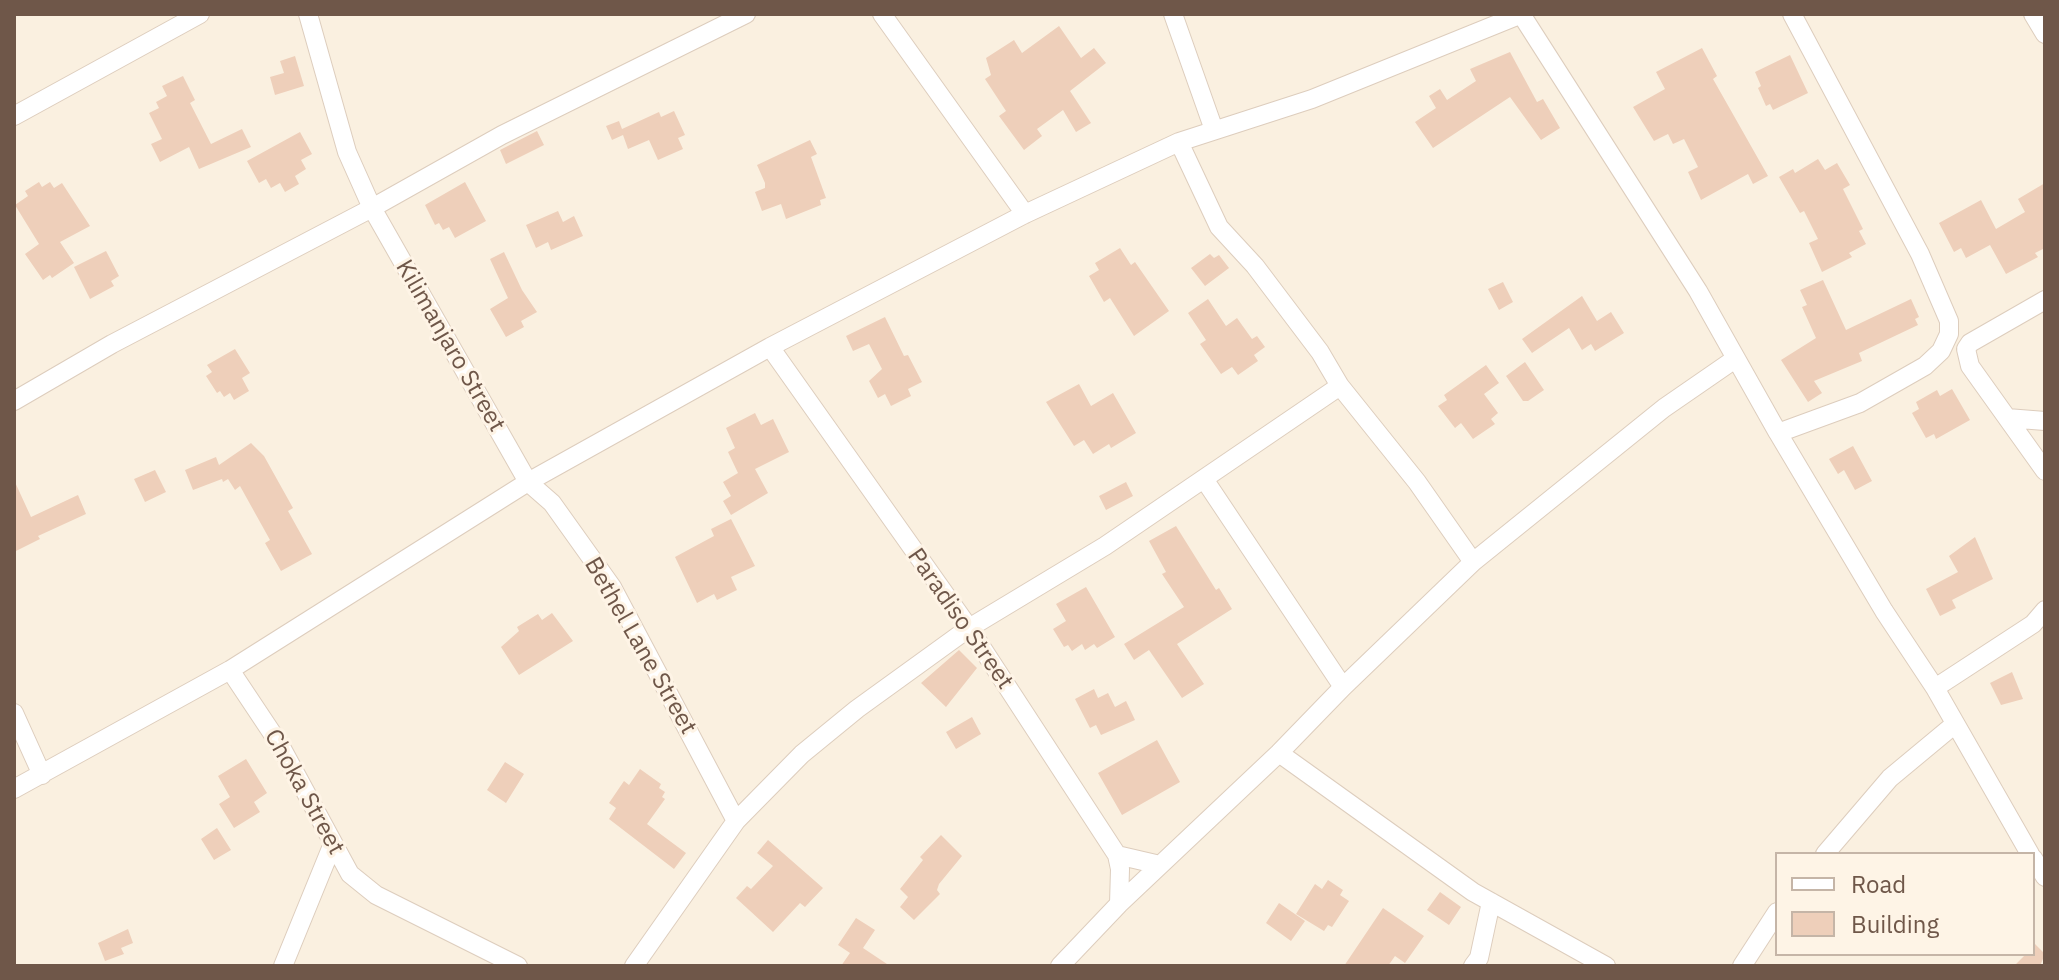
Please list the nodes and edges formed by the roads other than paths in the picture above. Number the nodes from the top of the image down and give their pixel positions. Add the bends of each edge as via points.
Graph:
1 (200, 14) edge
2 (308, 14) edge
3 (746, 14) edge
4 (882, 14) edge
5 (1173, 14) edge
6 (1521, 14) edge
7 (1792, 14) edge
8 (2033, 14) edge
9 (2045, 34) edge
10 (14, 116) edge
11 (1214, 130) junction
12 (1179, 142) junction
13 (372, 208) junction
14 (1025, 214) junction
15 (2045, 300) edge
16 (770, 347) junction
17 (1735, 359) junction
18 (1340, 386) junction
19 (14, 401) edge
20 (2007, 418) junction
21 (2045, 421) edge
22 (1778, 433) junction
23 (2045, 471) edge
24 (1204, 479) junction
25 (528, 482) junction
26 (1473, 562) junction
27 (2045, 610) edge
28 (969, 628) junction
29 (230, 670) junction
30 (1343, 687) junction
31 (1935, 688) junction
32 (14, 713) edge
33 (1955, 724) junction
34 (1279, 753) junction
35 (42, 775) junction
36 (14, 789) edge
37 (736, 821) junction
38 (332, 846) junction
39 (1827, 852) edge
40 (2030, 852) edge
41 (1117, 855) junction
42 (1160, 865) junction
43 (1491, 902) junction
44 (1119, 904) junction
45 (1775, 915) edge
46 (283, 966) edge
47 (518, 966) edge
48 (634, 966) edge
49 (1060, 966) edge
50 (1473, 966) edge
51 (1606, 966) edge
52 (1742, 966) edge

1 - 10 street
2 - 13 street, Kilimanjaro Street via 347,152
3 - 13 street via 502,135
4 - 14 street
5 - 11 street
6 - 11 street via 1312,99
6 - 17 street via 1698,291
7 - 22 street via 1920,254 1949,321 1949,334 1925,366 1860,403
8 - 9 street
11 - 12 street
12 - 14 street
12 - 18 street via 1219,227 1255,266
13 - 19 street
13 - 25 street, Kilimanjaro Street
14 - 16 street
15 - 20 street via 1966,349 1970,366
16 - 25 street
16 - 28 street, Paradiso Street
17 - 22 street
17 - 26 street via 1664,408
18 - 24 street
18 - 26 street
20 - 21 street
20 - 23 street
22 - 31 street
24 - 28 street
24 - 30 street
25 - 29 street
25 - 37 street, Bethel Lane Street via 552,503 612,587
26 - 30 street
27 - 31 street via 2033,624
28 - 37 street via 802,754
28 - 41 street, Paradiso Street
29 - 35 street
29 - 38 street, Choka Street via 280,745
30 - 34 street
31 - 33 street
32 - 35 street
33 - 39 street via 1890,778
33 - 40 street
34 - 42 street
34 - 43 street
35 - 36 street
37 - 48 street
38 - 46 street
38 - 47 street, Choka Street via 350,874 376,895
41 - 42 street
41 - 44 street, Paradiso Street
42 - 44 street
43 - 50 street
43 - 51 street
44 - 49 street
45 - 52 street

